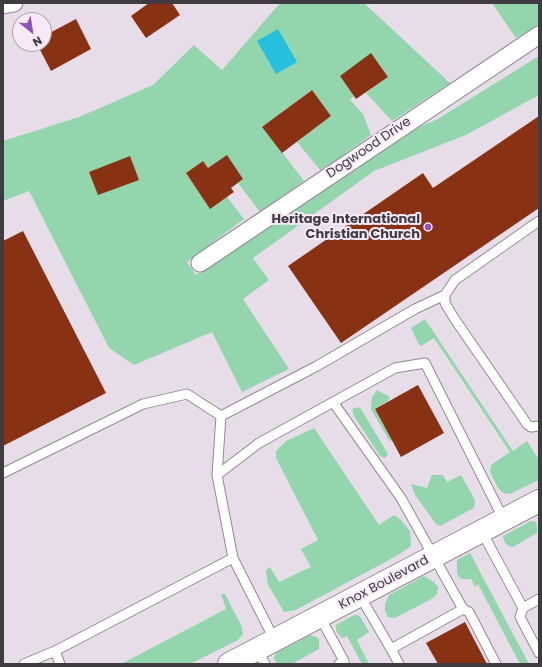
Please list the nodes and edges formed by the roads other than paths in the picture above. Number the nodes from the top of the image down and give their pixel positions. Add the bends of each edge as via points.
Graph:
1 (14, 3) edge
2 (3, 5) edge
3 (539, 35) edge
4 (539, 221) edge
5 (200, 263) dead end
6 (445, 295) junction
7 (334, 402) junction
8 (221, 416) junction
9 (539, 426) edge
10 (3, 473) edge
11 (218, 475) junction
12 (538, 504) edge
13 (504, 520) junction
14 (482, 532) junction
15 (435, 557) junction
16 (233, 558) junction
17 (360, 596) junction
18 (539, 600) edge
19 (523, 608) junction
20 (463, 609) junction
21 (320, 617) junction
22 (391, 649) junction
23 (55, 651) junction
24 (266, 652) edge
25 (539, 653) edge
26 (24, 664) edge
27 (60, 664) edge
28 (229, 664) edge
29 (339, 664) edge
30 (399, 664) edge
31 (496, 664) edge

1 - 2 street
3 - 5 street, Dogwood Drive
4 - 6 lane via 455,280
6 - 8 lane
6 - 9 lane via 445,303 454,318 527,424 531,427
7 - 11 lane via 259,443
7 - 13 lane via 395,368 425,363
7 - 15 lane via 401,498
8 - 10 lane via 187,394 143,404
8 - 11 lane
11 - 16 lane
12 - 13 main road, Knox Boulevard
13 - 14 main road, Knox Boulevard
14 - 15 main road, Knox Boulevard
14 - 19 lane
15 - 17 main road, Knox Boulevard
15 - 20 lane
16 - 23 lane
16 - 24 lane
17 - 21 main road, Knox Boulevard
17 - 22 lane
18 - 19 lane
19 - 25 lane via 520,618
20 - 22 lane
20 - 31 lane via 469,612
21 - 24 main road, Knox Boulevard
21 - 29 lane via 344,661
22 - 30 lane
23 - 26 lane
23 - 27 lane
24 - 28 main road, Knox Boulevard

